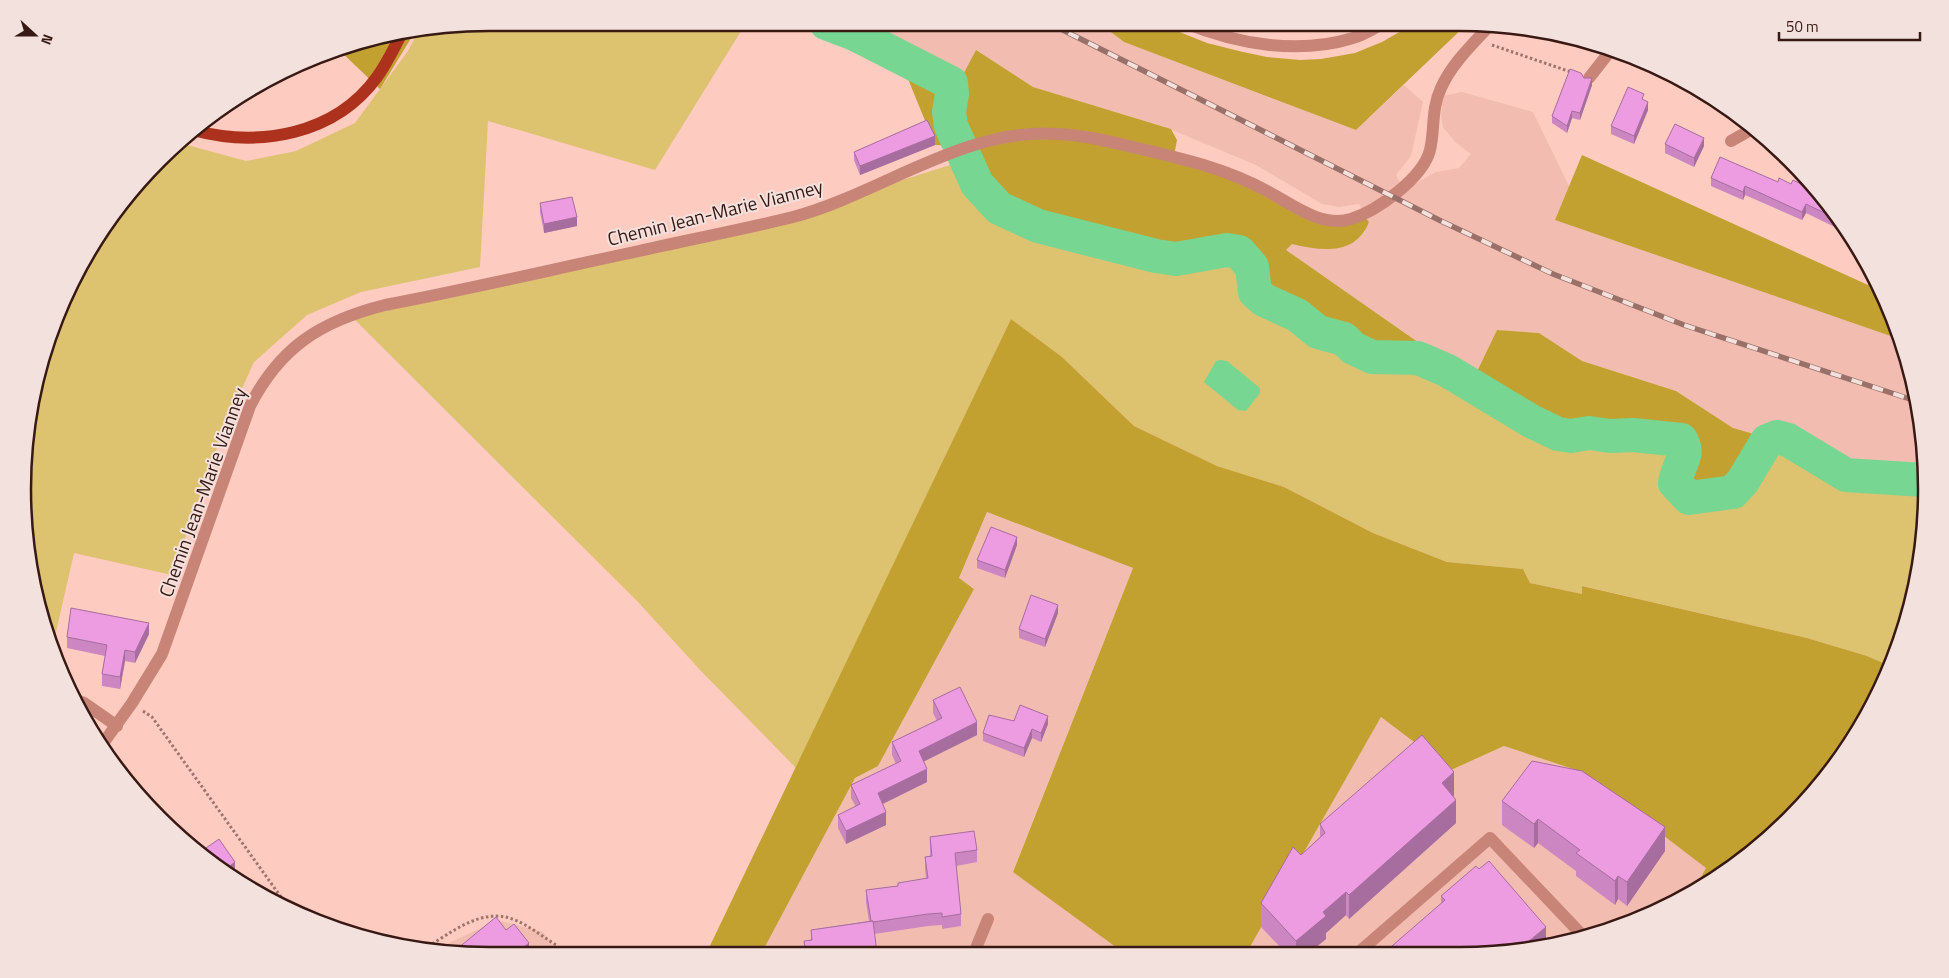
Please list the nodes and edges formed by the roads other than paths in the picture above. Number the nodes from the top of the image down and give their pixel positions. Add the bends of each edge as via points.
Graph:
1 (1205, 31) edge
2 (1368, 31) edge
3 (1484, 32) edge
4 (398, 40) edge
5 (1606, 56) edge
6 (1589, 78) edge
7 (203, 132) edge
8 (1747, 132) edge
9 (1731, 141) dead end
10 (85, 704) edge
11 (117, 726) junction
12 (106, 740) edge
13 (988, 919) dead end
14 (1578, 931) edge
15 (976, 947) edge
16 (1365, 947) edge

1 - 2 street via 1265,45 1305,47 1354,38
3 - 11 street, Chemin Jean-Marie Vianney via 1463,54 1441,87 1434,110 1431,147 1422,168 1391,196 1363,214 1345,220 1312,215 1248,181 1208,165 1089,138 1056,133 1022,134 973,145 793,217 366,310 333,322 300,343 276,364 250,406 162,654
4 - 7 main road via 377,78 333,118 313,127 274,136 237,138
5 - 6 street
8 - 9 street
10 - 11 street
11 - 12 street, Chemin Jean-Marie Vianney
13 - 15 street
14 - 16 street via 1490,838

